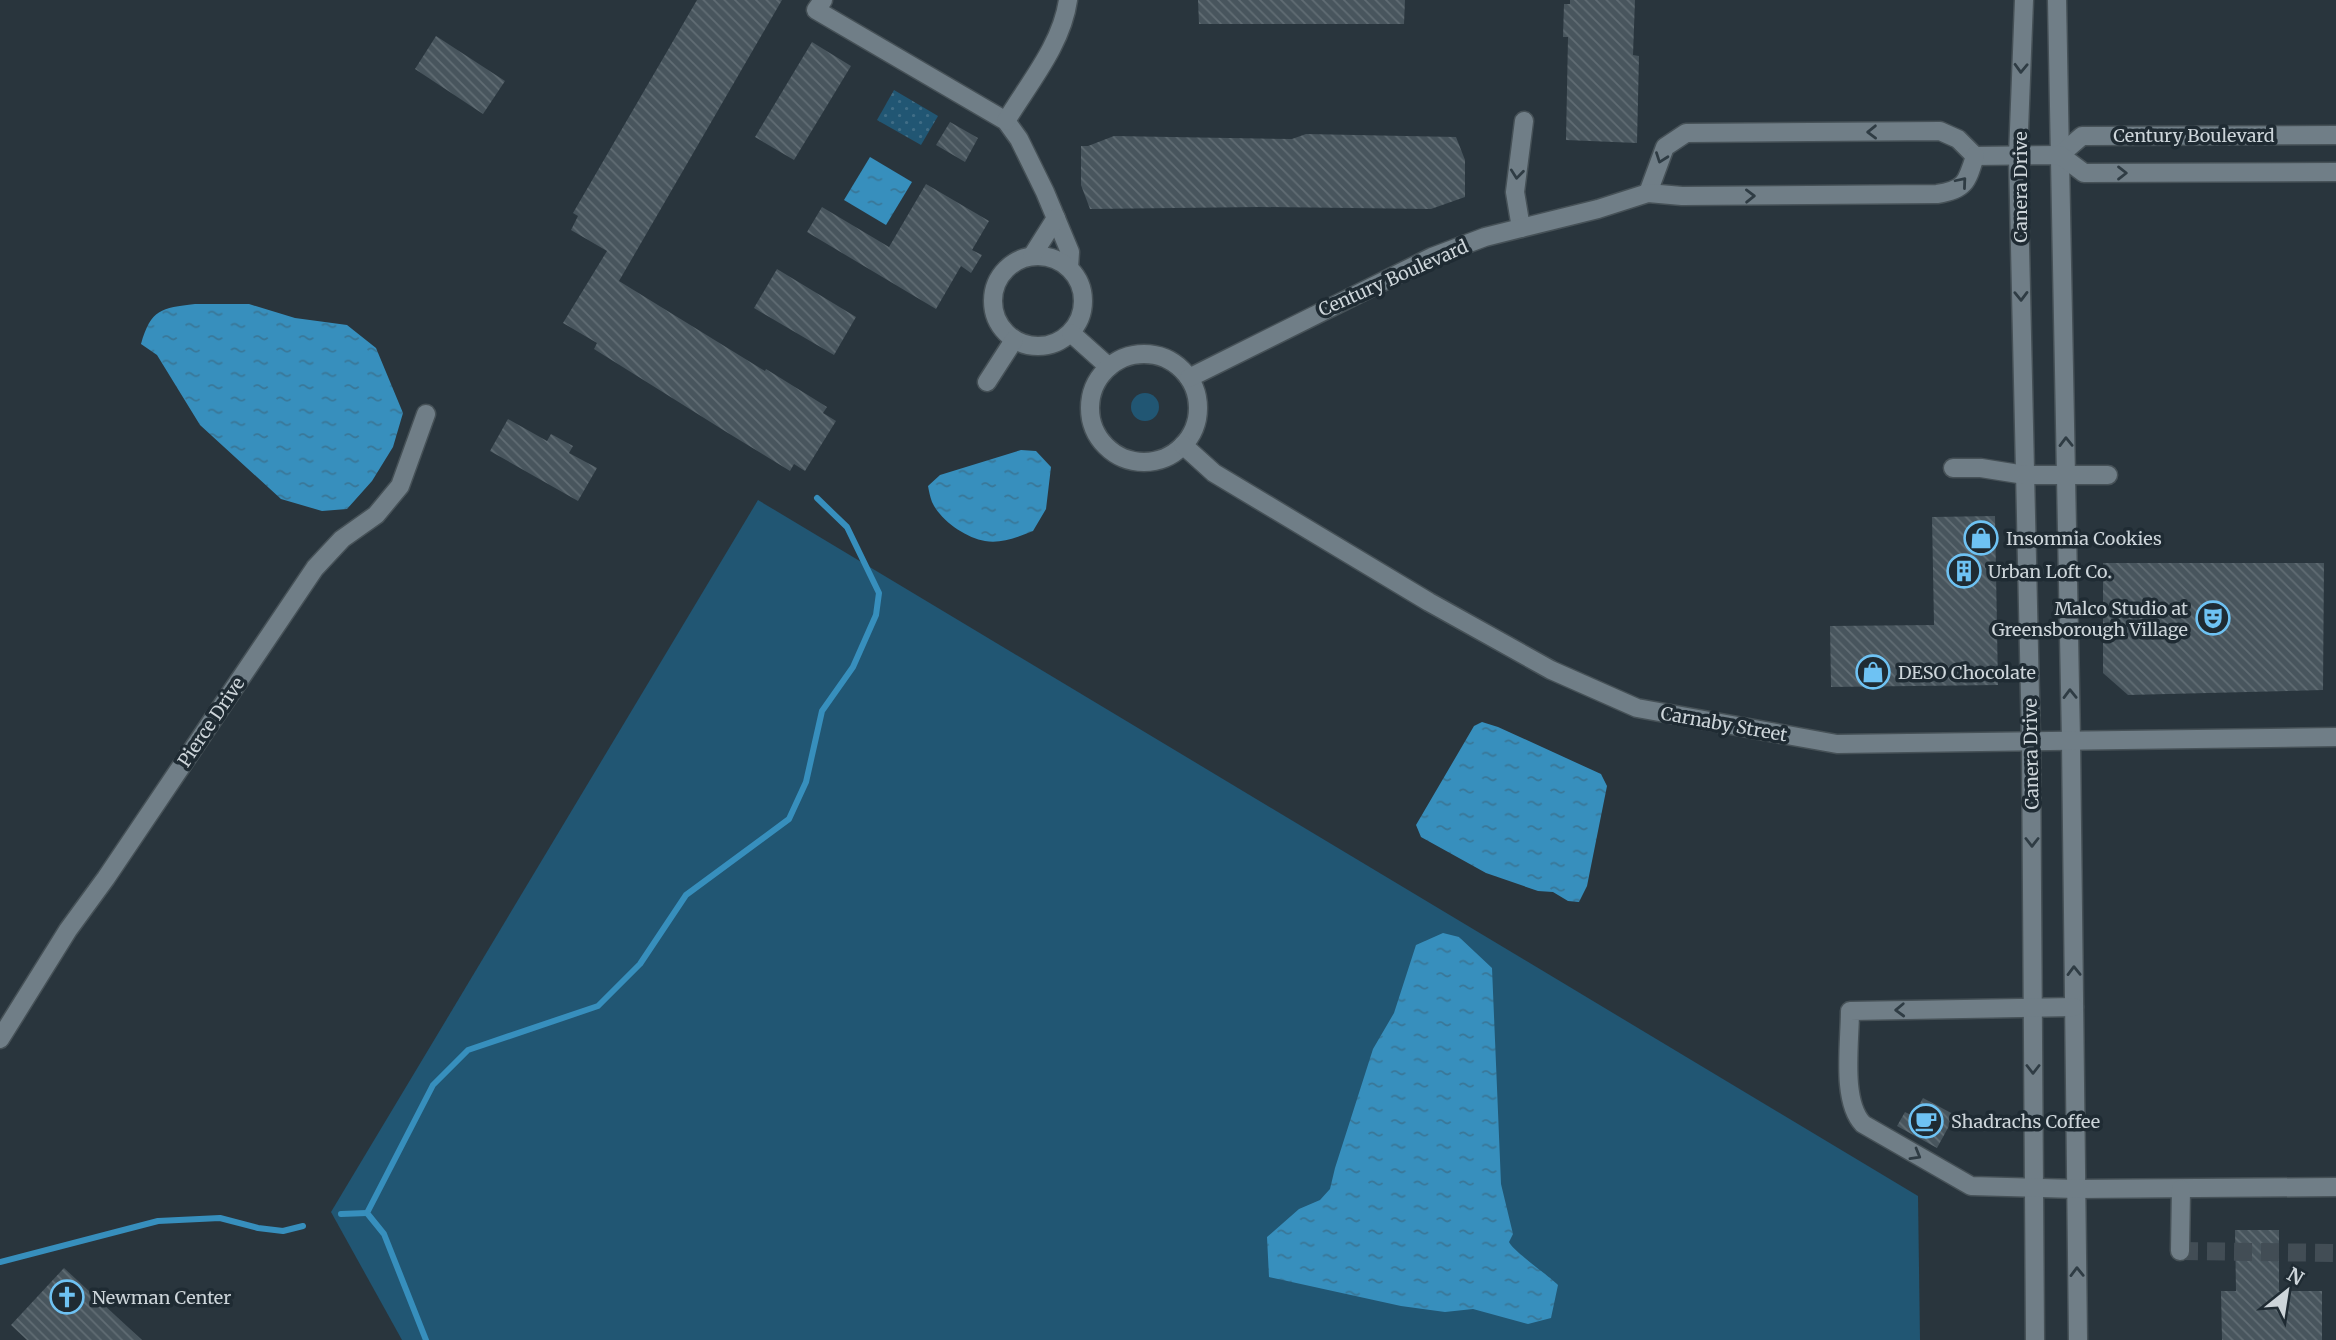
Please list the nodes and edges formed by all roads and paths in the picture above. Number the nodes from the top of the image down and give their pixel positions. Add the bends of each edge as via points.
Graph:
1 (823, 0) edge
2 (1068, 0) edge
3 (2024, 0) edge
4 (2057, 0) edge
5 (1006, 121) junction
6 (1524, 121) dead end
7 (2336, 135) edge
8 (2060, 155) junction
9 (1975, 156) junction
10 (2018, 156) junction
11 (2336, 172) edge
12 (1648, 193) junction
13 (1056, 218) junction
14 (1521, 228) junction
15 (1031, 256) junction
16 (1069, 268) junction
17 (1070, 333) junction
18 (1014, 340) junction
19 (1109, 367) junction
20 (1189, 378) junction
21 (987, 382) dead end
22 (426, 414) dead end
23 (1183, 445) junction
24 (1953, 468) dead end
25 (2025, 475) junction
26 (2066, 475) junction
27 (2108, 475) dead end
28 (2336, 737) edge
29 (2031, 741) junction
30 (2071, 741) junction
31 (2033, 1006) junction
32 (2074, 1007) junction
33 (0, 1040) edge
34 (2336, 1187) edge
35 (2034, 1188) junction
36 (2076, 1189) junction
37 (2181, 1189) junction
38 (2180, 1251) dead end
39 (2035, 1340) edge
40 (2078, 1340) edge

1 - 5 street via 816,10
2 - 5 street via 1057,38
3 -> 10 street, Canera Drive
4 - 8 street
5 - 13 street
6 -> 14 street via 1515,192
7 - 8 street, Century Boulevard via 2082,136
8 - 10 street
8 -> 11 street via 2084,173
26 -> 8 street
9 - 10 street
12 -> 9 street, Century Boulevard via 1937,194 1956,191 1969,177
9 -> 12 street via 1958,139 1940,131 1686,133 1665,147
10 -> 25 street, Canera Drive
12 - 14 street, Century Boulevard
13 - 15 street
13 - 16 street via 1070,252
14 - 20 street, Century Boulevard via 1432,257
15 - 16 street via 1045,256
15 - 18 street via 1007,268 993,292 996,319
16 - 17 street via 1078,280 1083,307
17 - 18 street via 1044,346
17 - 19 street
18 - 21 street
19 - 20 street via 1124,357 1160,356
19 - 23 street via 1094,388 1090,413 1105,445 1135,461 1153,461
20 - 23 street via 1198,412
22 - 33 street, Pierce Drive via 400,486 376,515 342,539 314,568 68,930
23 - 29 street, Carnaby Street via 1214,473 1429,602 1551,670 1637,708 1837,744
24 - 25 street
25 - 26 street
25 - 29 street, Canera Drive
26 - 27 street
30 -> 26 street
28 - 30 street, Carnaby Street
29 - 30 street, Carnaby Street
29 -> 31 street, Canera Drive
32 -> 30 street
31 - 32 street
31 -> 35 street, Canera Drive
31 -> 35 street via 1850,1012 1850,1096 1863,1124 1971,1186
32 - 36 street
34 - 37 street
35 - 36 street
35 - 39 street, Canera Drive
36 - 37 street
40 -> 36 street
37 - 38 street

